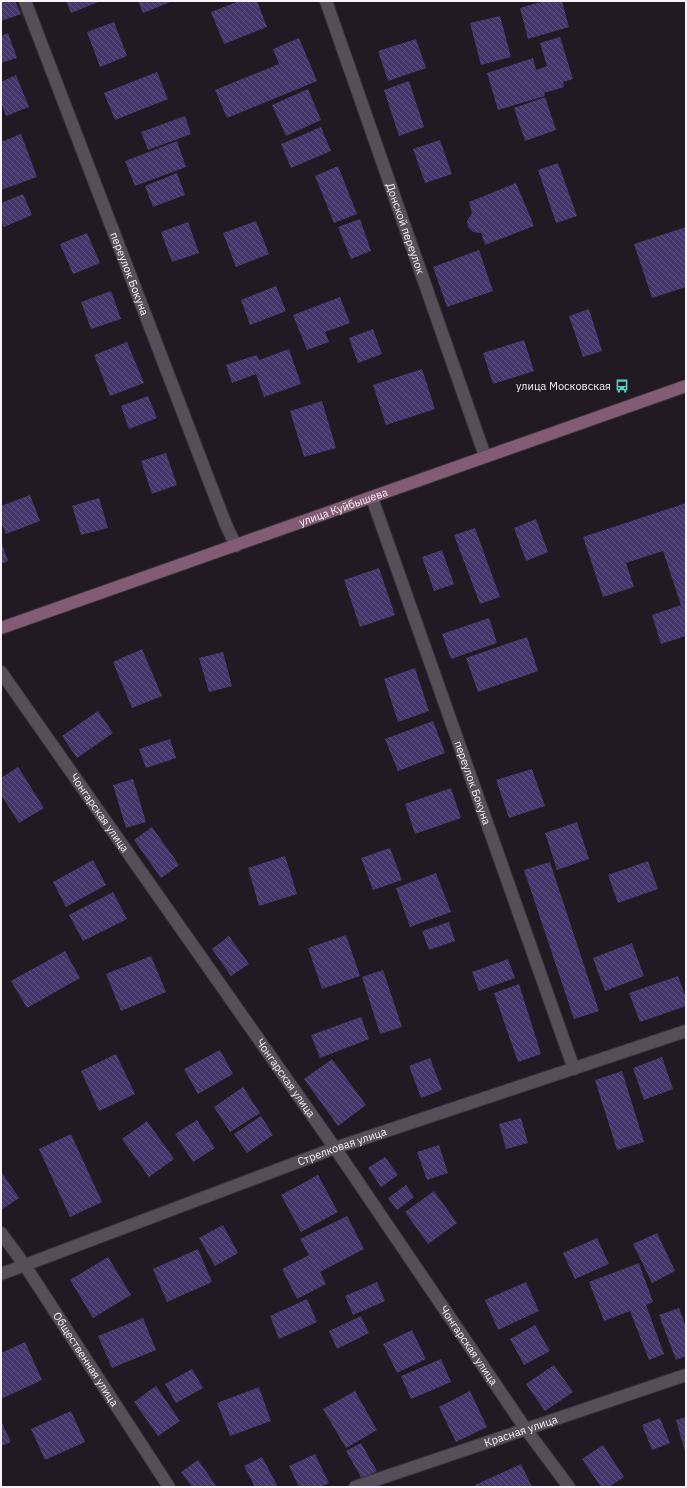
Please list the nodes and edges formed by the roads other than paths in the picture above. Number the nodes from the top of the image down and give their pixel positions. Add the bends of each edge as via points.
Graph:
1 (25, 1) edge
2 (326, 1) edge
3 (686, 386) edge
4 (485, 456) junction
5 (372, 498) junction
6 (236, 546) junction
7 (1, 628) edge
8 (1, 672) edge
9 (686, 1031) edge
10 (574, 1069) junction
11 (335, 1148) junction
12 (1, 1233) edge
13 (24, 1264) junction
14 (1, 1274) edge
15 (686, 1375) edge
16 (525, 1428) junction
17 (168, 1487) edge
18 (355, 1487) edge
19 (569, 1487) edge

1 - 6 street, переулок Бокуна via 223,518
2 - 4 street, Донской переулок
3 - 4 main road, улица Куйбышева
4 - 5 main road, улица Куйбышева
5 - 6 main road, улица Куйбышева
5 - 10 street, переулок Бокуна
6 - 7 main road, улица Куйбышева
8 - 11 street, Чонгарская улица
9 - 10 street, Стрелковая улица
10 - 11 street, Стрелковая улица
11 - 13 street, Стрелковая улица
11 - 16 street, Чонгарская улица
12 - 13 street, Общественная улица
13 - 14 street, Стрелковая улица
13 - 17 street, Общественная улица
15 - 16 street, Красная улица
16 - 18 street, Красная улица
16 - 19 street, Чонгарская улица

